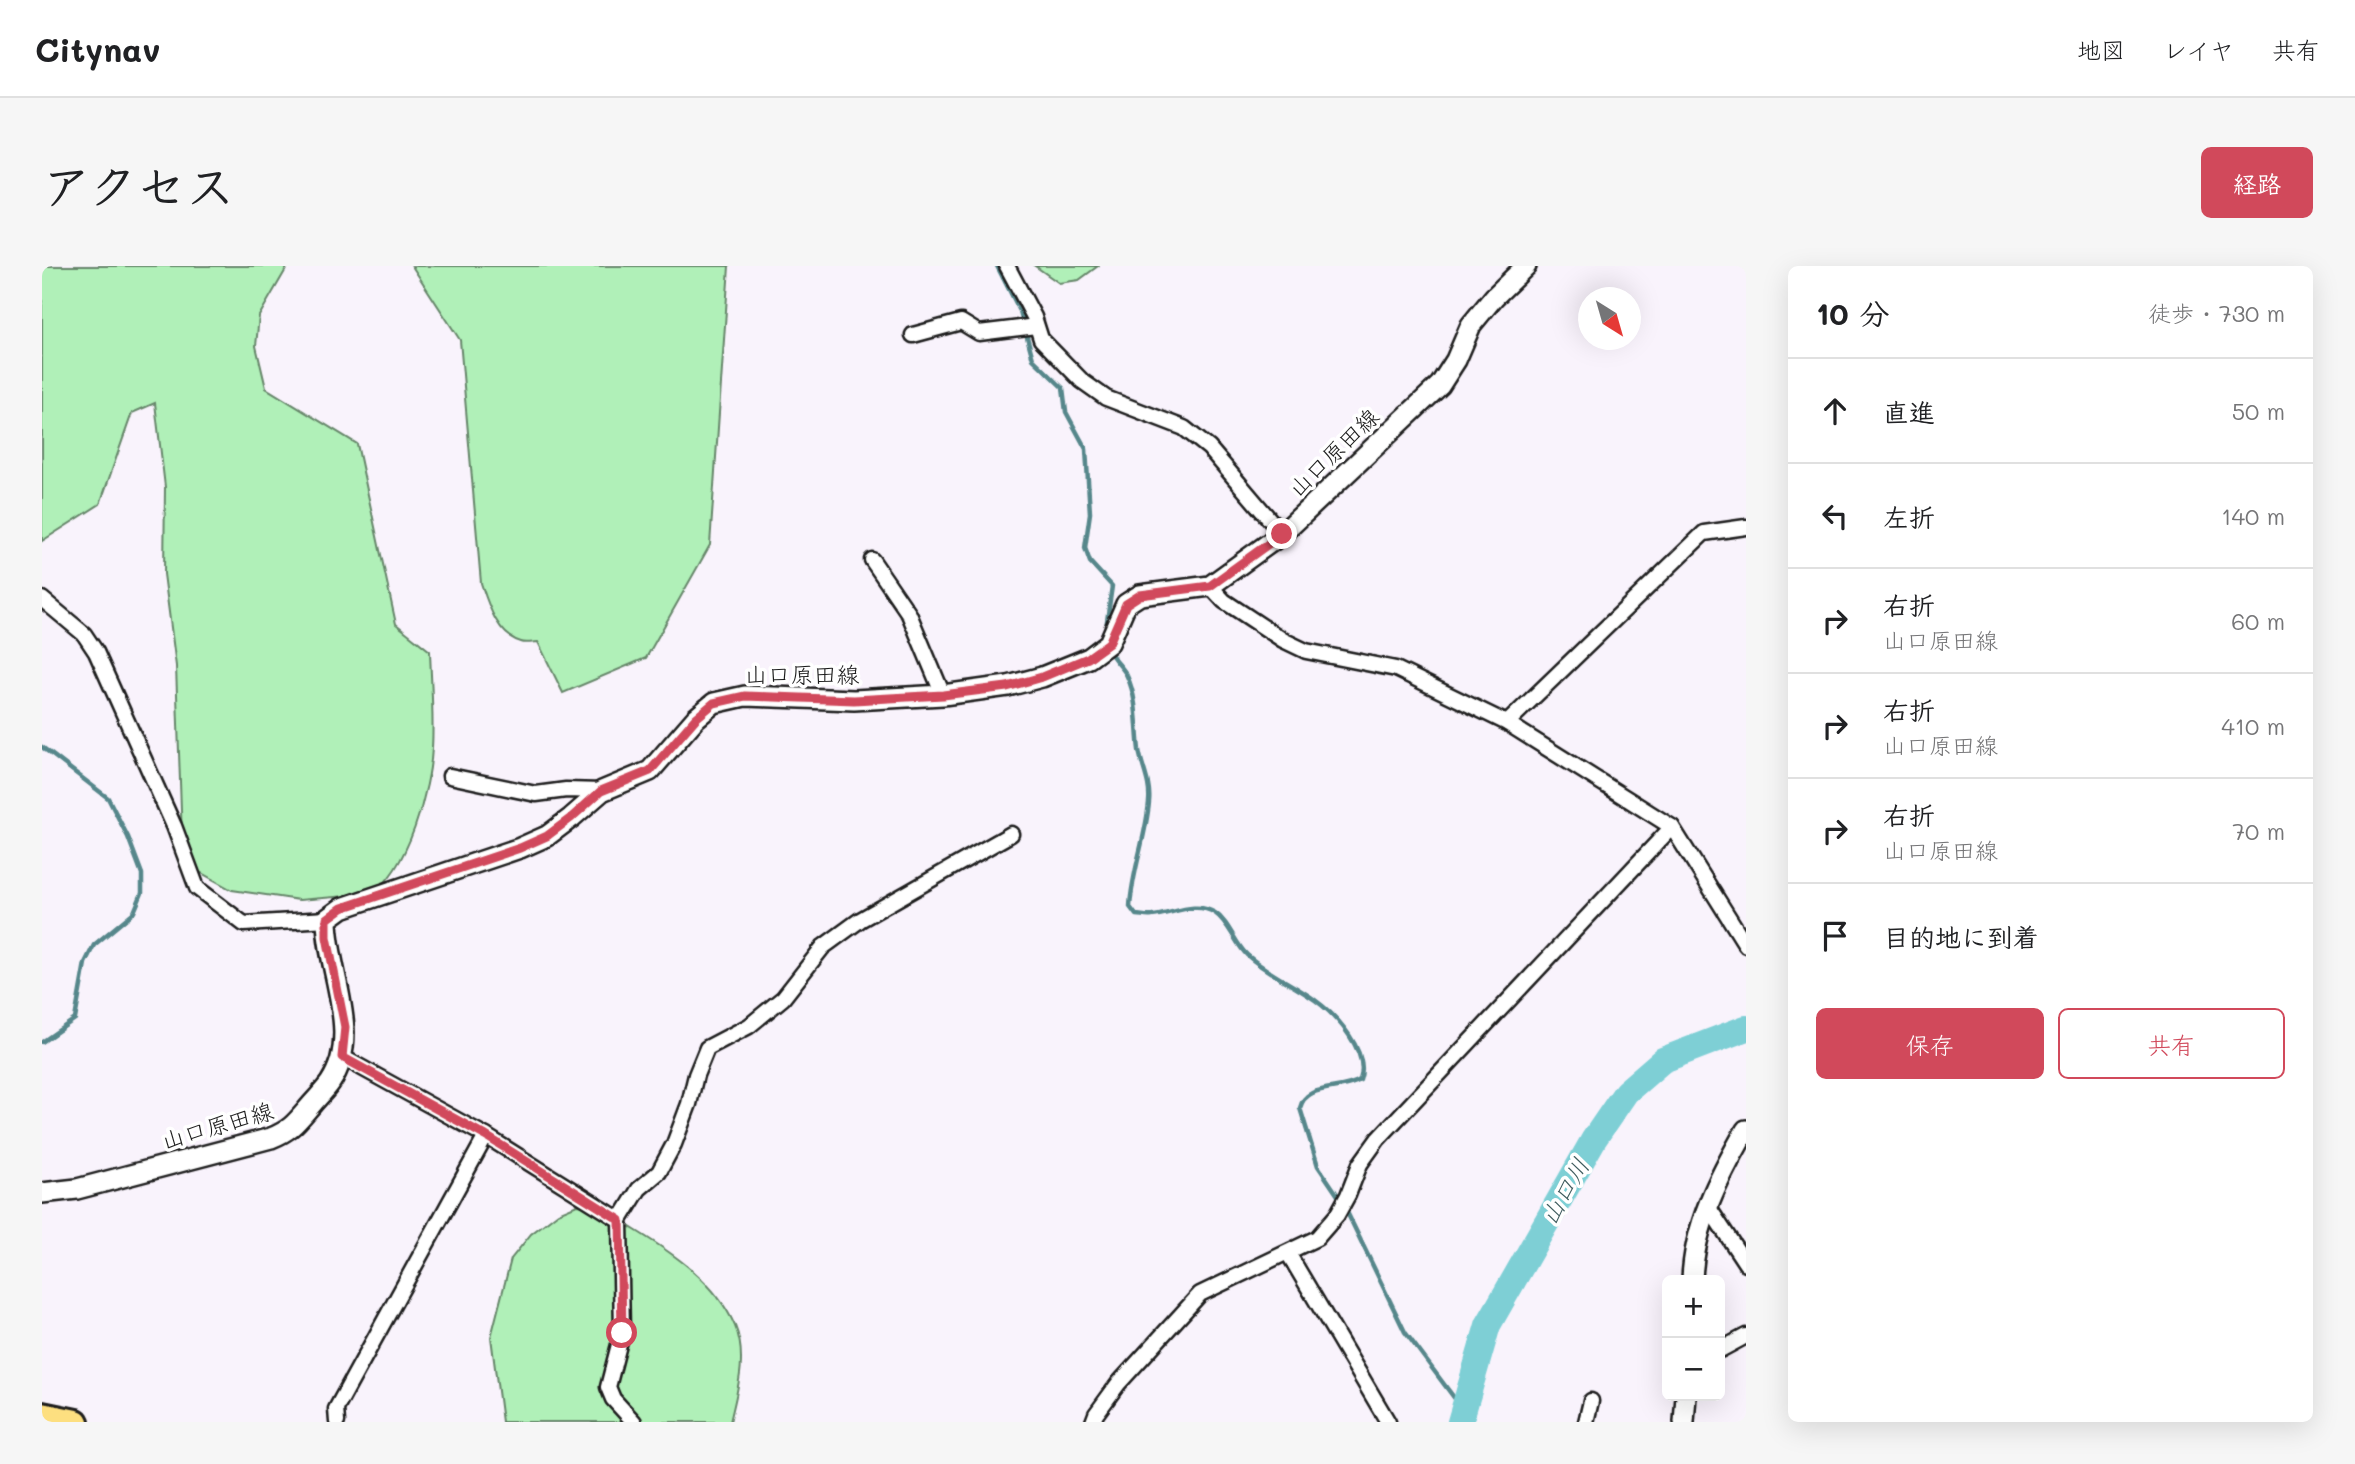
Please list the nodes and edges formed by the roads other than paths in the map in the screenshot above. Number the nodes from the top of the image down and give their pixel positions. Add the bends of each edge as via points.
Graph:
1 (1007, 266) edge
2 (1526, 266) edge
3 (1037, 326) junction
4 (913, 335) dead end
5 (1746, 527) edge
6 (1282, 534) junction
7 (872, 560) dead end
8 (1210, 586) junction
9 (42, 599) edge
10 (943, 695) junction
11 (1507, 723) junction
12 (450, 776) dead end
13 (601, 791) junction
14 (1672, 827) junction
15 (1011, 834) dead end
16 (327, 919) junction
17 (1746, 945) edge
18 (342, 1057) junction
19 (1746, 1130) edge
20 (486, 1136) junction
21 (42, 1193) edge
22 (1707, 1205) junction
23 (620, 1220) junction
24 (1288, 1253) junction
25 (1746, 1264) edge
26 (1692, 1275) edge
27 (1746, 1336) edge
28 (1725, 1347) edge
29 (1591, 1401) dead end
30 (1686, 1401) edge
31 (42, 1415) edge
32 (76, 1422) edge
33 (337, 1422) edge
34 (634, 1422) edge
35 (1093, 1422) edge
36 (1388, 1422) edge
37 (1586, 1422) edge
38 (1684, 1422) edge

1 - 3 street
2 - 6 main road, 山口原田線 via 1471,325 1440,385
3 - 4 street via 979,333 961,322
3 - 6 street via 1041,340 1082,381 1106,398 1184,428 1209,448
5 - 11 street via 1704,533
6 - 8 main road, 山口原田線
7 - 10 street via 909,614
8 - 10 main road, 山口原田線 via 1140,595 1126,604 1109,643 1088,658 1042,677 1007,687
8 - 11 street via 1224,601 1306,651 1396,669
9 - 16 street via 84,634 96,653 197,888 244,924
10 - 13 main road, 山口原田線 via 854,700 745,696 714,703 650,771
11 - 14 street
12 - 13 street via 536,794
13 - 16 main road, 山口原田線 via 555,830 520,848 342,908
14 - 17 street
14 - 24 street via 1378,1139 1360,1164 1337,1215 1317,1238
15 - 23 street via 860,920 823,947 783,998 750,1026 707,1048 674,1143 659,1172 639,1189
16 - 18 main road, 山口原田線 via 345,1027
18 - 20 street
18 - 21 main road, 山口原田線 via 331,1082 289,1131 77,1189
19 - 22 main road
20 - 23 street
20 - 33 street via 335,1409
22 - 25 street
22 - 26 main road
23 - 34 street via 622,1333 608,1387
24 - 35 street via 1200,1294 1118,1384
24 - 36 street
27 - 28 street
29 - 37 street
30 - 38 main road
31 - 32 highway

